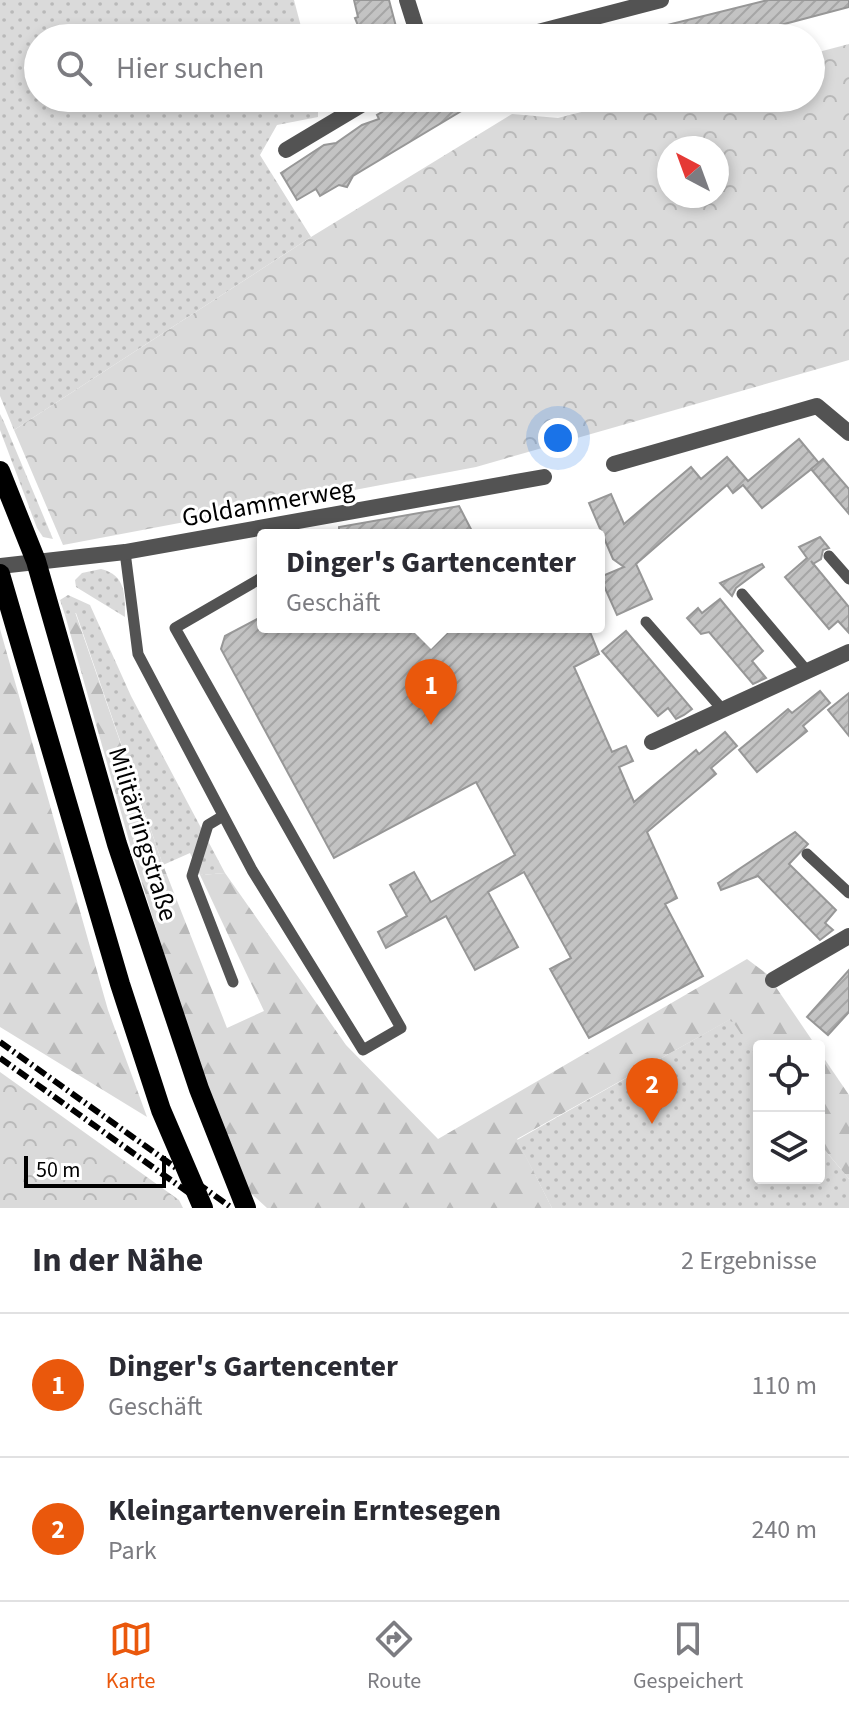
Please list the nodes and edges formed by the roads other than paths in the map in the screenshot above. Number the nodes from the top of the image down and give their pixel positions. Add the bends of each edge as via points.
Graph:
1 (407, 0) edge
2 (661, 0) edge
3 (415, 24) edge
4 (569, 24) edge
5 (350, 112) edge
6 (286, 150) dead end
7 (849, 433) edge
8 (614, 464) dead end
9 (0, 471) edge
10 (544, 477) dead end
11 (295, 529) edge
12 (257, 534) edge
13 (125, 552) junction
14 (829, 556) dead end
15 (36, 561) junction
16 (0, 566) edge
17 (0, 574) edge
18 (849, 579) edge
19 (257, 580) edge
20 (742, 594) dead end
21 (646, 622) dead end
22 (849, 652) edge
23 (807, 671) junction
24 (722, 709) junction
25 (652, 742) dead end
26 (223, 816) junction
27 (807, 854) dead end
28 (849, 893) edge
29 (849, 936) edge
30 (773, 980) dead end
31 (233, 982) dead end
32 (203, 1208) edge
33 (246, 1208) edge

1 - 3 street
2 - 4 street
5 - 6 street
7 - 8 street via 817,406
9 - 15 main road, Militärringstraße
10 - 11 street, Goldammerweg
12 - 13 street, Goldammerweg
13 - 15 street, Goldammerweg
13 - 26 lane via 138,654
14 - 18 lane
15 - 16 street, Goldammerweg
15 - 33 main road, Militärringstraße via 117,844 199,1089
17 - 32 main road via 120,984 161,1110
19 - 26 lane via 175,628 401,1028 363,1050
20 - 23 lane
21 - 24 lane
22 - 23 street
23 - 24 street
24 - 25 street
26 - 31 lane via 208,825 192,876
27 - 28 lane
29 - 30 street

